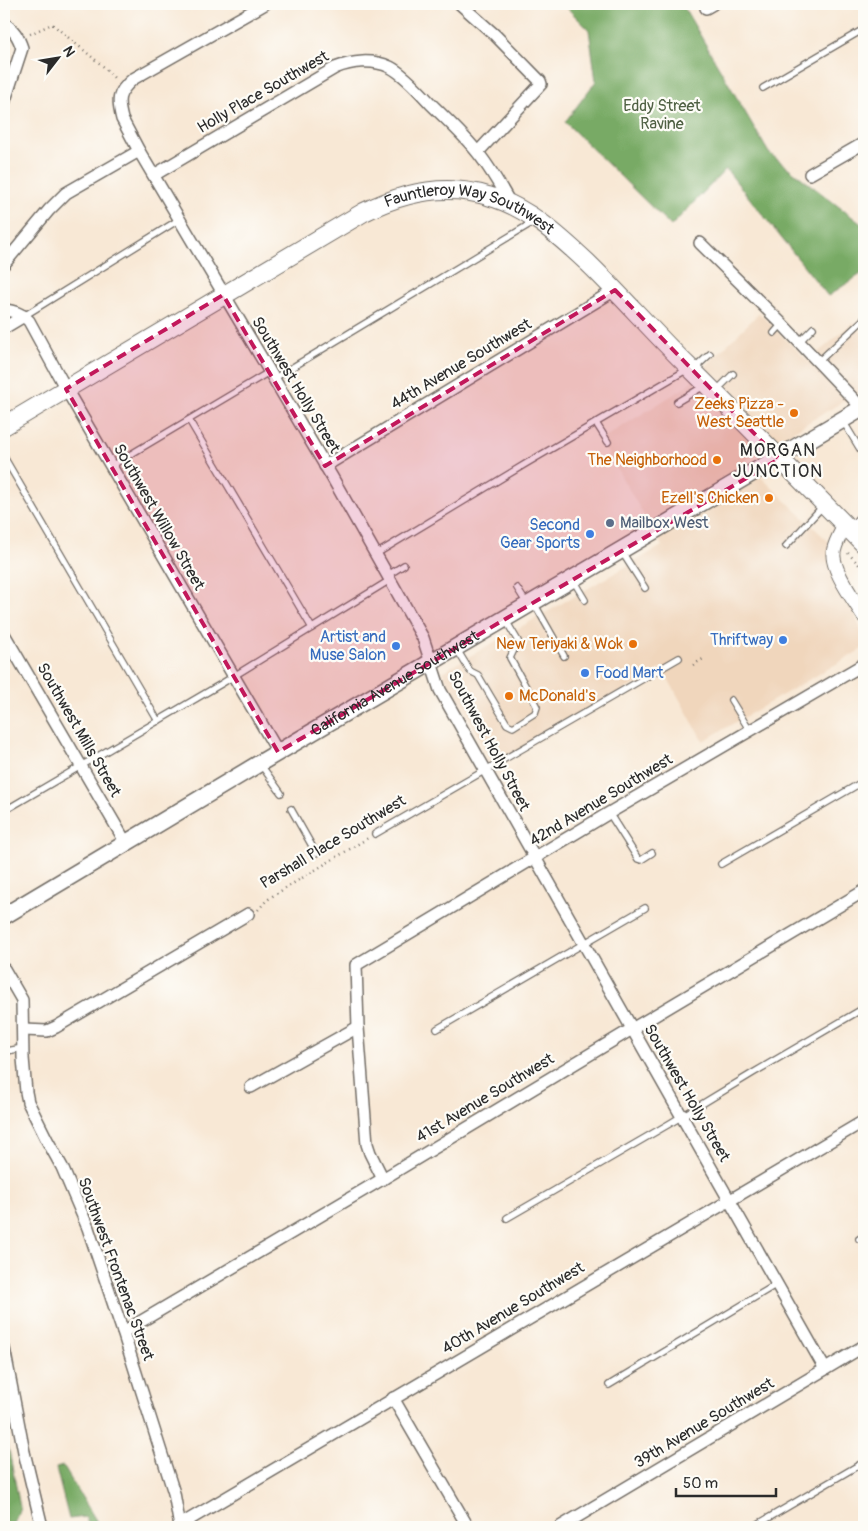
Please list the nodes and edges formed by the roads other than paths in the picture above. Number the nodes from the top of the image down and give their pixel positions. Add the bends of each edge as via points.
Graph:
1 (264, 4) edge
2 (460, 4) edge
3 (4, 23) edge
4 (864, 29) edge
5 (762, 88) dead end
6 (4, 103) edge
7 (864, 143) edge
8 (139, 151) junction
9 (478, 152) junction
10 (810, 174) dead end
11 (154, 175) junction
12 (511, 205) junction
13 (180, 219) junction
14 (537, 220) junction
15 (700, 243) dead end
16 (4, 264) edge
17 (615, 290) junction
18 (223, 295) junction
19 (4, 310) edge
20 (24, 316) junction
21 (864, 319) edge
22 (782, 324) junction
23 (4, 328) edge
24 (813, 328) dead end
25 (774, 333) dead end
26 (799, 342) junction
27 (710, 354) dead end
28 (818, 362) junction
29 (691, 369) junction
30 (733, 374) dead end
31 (271, 375) junction
32 (66, 389) junction
33 (711, 389) junction
34 (678, 402) dead end
35 (863, 408) edge
36 (189, 420) junction
37 (843, 420) junction
38 (596, 423) junction
39 (4, 426) edge
40 (608, 442) dead end
41 (860, 449) dead end
42 (4, 456) edge
43 (779, 459) junction
44 (111, 466) junction
45 (325, 466) junction
46 (824, 504) junction
47 (864, 512) edge
48 (847, 526) junction
49 (864, 544) edge
50 (786, 546) dead end
51 (622, 551) junction
52 (376, 554) junction
53 (404, 565) dead end
54 (389, 577) junction
55 (573, 580) junction
56 (517, 588) dead end
57 (645, 588) dead end
58 (585, 600) dead end
59 (531, 604) junction
60 (864, 616) edge
61 (506, 620) junction
62 (312, 628) junction
63 (4, 634) edge
64 (456, 648) junction
65 (564, 656) dead end
66 (679, 658) dead end
67 (431, 663) junction
68 (864, 664) edge
69 (234, 676) junction
70 (731, 700) dead end
71 (158, 720) junction
72 (750, 731) junction
73 (278, 752) junction
74 (260, 763) junction
75 (81, 765) junction
76 (485, 770) junction
77 (864, 781) edge
78 (281, 793) dead end
79 (5, 808) edge
80 (291, 809) dead end
81 (609, 813) junction
82 (375, 834) road end
83 (126, 842) junction
84 (316, 853) dead end
85 (652, 853) dead end
86 (535, 858) junction
87 (721, 864) dead end
88 (864, 891) edge
89 (644, 908) dead end
90 (248, 914) road end
91 (4, 916) edge
92 (583, 943) junction
93 (4, 969) edge
94 (864, 1008) edge
95 (358, 1027) junction
96 (437, 1029) dead end
97 (632, 1029) junction
98 (24, 1030) junction
99 (23, 1048) junction
100 (4, 1054) edge
101 (251, 1087) dead end
102 (682, 1117) junction
103 (864, 1121) edge
104 (383, 1178) junction
105 (729, 1200) junction
106 (506, 1218) dead end
107 (777, 1284) junction
108 (123, 1332) junction
109 (864, 1346) edge
110 (4, 1348) edge
111 (825, 1369) junction
112 (608, 1385) dead end
113 (393, 1398) junction
114 (864, 1462) edge
115 (180, 1526) edge
116 (42, 1527) edge
117 (468, 1527) edge
118 (560, 1527) edge
119 (753, 1527) edge

1 - 8 street, Southwest Holly Street via 125,86 119,99 122,119
2 - 9 street via 495,35 541,84
3 - 6 street via 13,30 22,48
4 - 5 lane
7 - 10 street
8 - 11 street, Southwest Holly Street
8 - 16 street via 66,193
9 - 11 street, Holly Place Southwest via 391,67 375,62 358,62 335,68
9 - 12 street, Holly Place Southwest
11 - 13 street, Southwest Holly Street
12 - 14 main road, Fauntleroy Way Southwest
12 - 18 main road, Fauntleroy Way Southwest via 488,195 442,190 423,191 385,201
13 - 18 street, Southwest Holly Street
13 - 20 lane
14 - 17 main road, Fauntleroy Way Southwest
14 - 31 lane
15 - 22 street
17 - 29 main road, Fauntleroy Way Southwest
17 - 45 street, 44th Avenue Southwest
18 - 31 street, Southwest Holly Street
18 - 32 main road, Fauntleroy Way Southwest
19 - 20 street
20 - 23 street
20 - 32 street, Southwest Willow Street
21 - 28 lane
22 - 25 lane
22 - 26 street
24 - 26 lane
26 - 28 street
27 - 29 lane
28 - 35 street
29 - 33 main road, Fauntleroy Way Southwest
29 - 38 lane
30 - 33 lane
31 - 36 lane
31 - 45 street, Southwest Holly Street
32 - 39 main road, Fauntleroy Way Southwest
32 - 44 street, Southwest Willow Street
33 - 34 lane
33 - 43 main road, Fauntleroy Way Southwest
35 - 37 main road, California Avenue Southwest
36 - 44 lane
36 - 62 lane
37 - 41 lane
37 - 43 main road, California Avenue Southwest
38 - 40 lane
38 - 52 lane
42 - 71 lane
43 - 46 main road, Fauntleroy Way Southwest
43 - 51 main road, California Avenue Southwest
44 - 69 street, Southwest Willow Street
45 - 52 street, Southwest Holly Street
46 - 48 main road, Fauntleroy Way Southwest
46 - 50 lane
47 - 48 lane
48 - 49 main road, Fauntleroy Way Southwest
48 - 60 street via 833,557
51 - 55 main road, California Avenue Southwest
51 - 57 lane
52 - 54 street, Southwest Holly Street
53 - 54 lane
54 - 62 lane
54 - 67 street, Southwest Holly Street via 423,638
55 - 58 lane
55 - 59 main road, California Avenue Southwest
56 - 59 lane
59 - 61 main road, California Avenue Southwest
59 - 65 lane
61 - 64 main road, California Avenue Southwest
61 - 64 lane via 518,641 510,658 537,704 535,713 513,727 506,724 478,674 470,671
62 - 69 lane
63 - 75 street, Southwest Mills Street
64 - 67 main road, California Avenue Southwest
66 - 76 lane, Parshall Place Southwest
67 - 73 main road, California Avenue Southwest
67 - 76 street, Southwest Holly Street via 440,690
68 - 72 street, 42nd Avenue Southwest
69 - 71 lane
69 - 73 street, Southwest Willow Street
70 - 72 lane
71 - 75 lane
72 - 81 street, 42nd Avenue Southwest
73 - 74 main road, California Avenue Southwest
74 - 78 lane
74 - 83 main road, California Avenue Southwest
75 - 79 lane
75 - 83 street, Southwest Mills Street
76 - 82 lane, Parshall Place Southwest
76 - 86 street, Southwest Holly Street
77 - 87 lane
80 - 84 lane
81 - 85 lane via 638,859
81 - 86 street, 42nd Avenue Southwest
83 - 91 main road, California Avenue Southwest
86 - 92 street, Southwest Holly Street
86 - 95 street, 42nd Avenue Southwest via 356,965
88 - 97 street, 41st Avenue Southwest
89 - 92 lane
90 - 98 street via 56,1027 47,1031
92 - 96 lane
92 - 97 street, Southwest Holly Street
93 - 98 street, Southwest Frontenac Street via 22,1000
94 - 102 lane
95 - 101 street
95 - 104 street via 367,1144
97 - 102 street, Southwest Holly Street
97 - 104 street, 41st Avenue Southwest
98 - 99 street, Southwest Frontenac Street
99 - 100 lane
99 - 108 street, Southwest Frontenac Street via 28,1102 82,1213
102 - 105 street, Southwest Holly Street
102 - 106 lane
103 - 105 street, 40th Avenue Southwest
104 - 108 street, 41st Avenue Southwest
105 - 107 street, Southwest Holly Street
105 - 113 street, 40th Avenue Southwest
107 - 111 street, Southwest Holly Street
107 - 112 lane
108 - 115 street, Southwest Frontenac Street via 174,1494
109 - 111 street, 39th Avenue Southwest
110 - 116 street
111 - 118 street, 39th Avenue Southwest
113 - 115 street, 40th Avenue Southwest
113 - 117 street
114 - 119 lane

